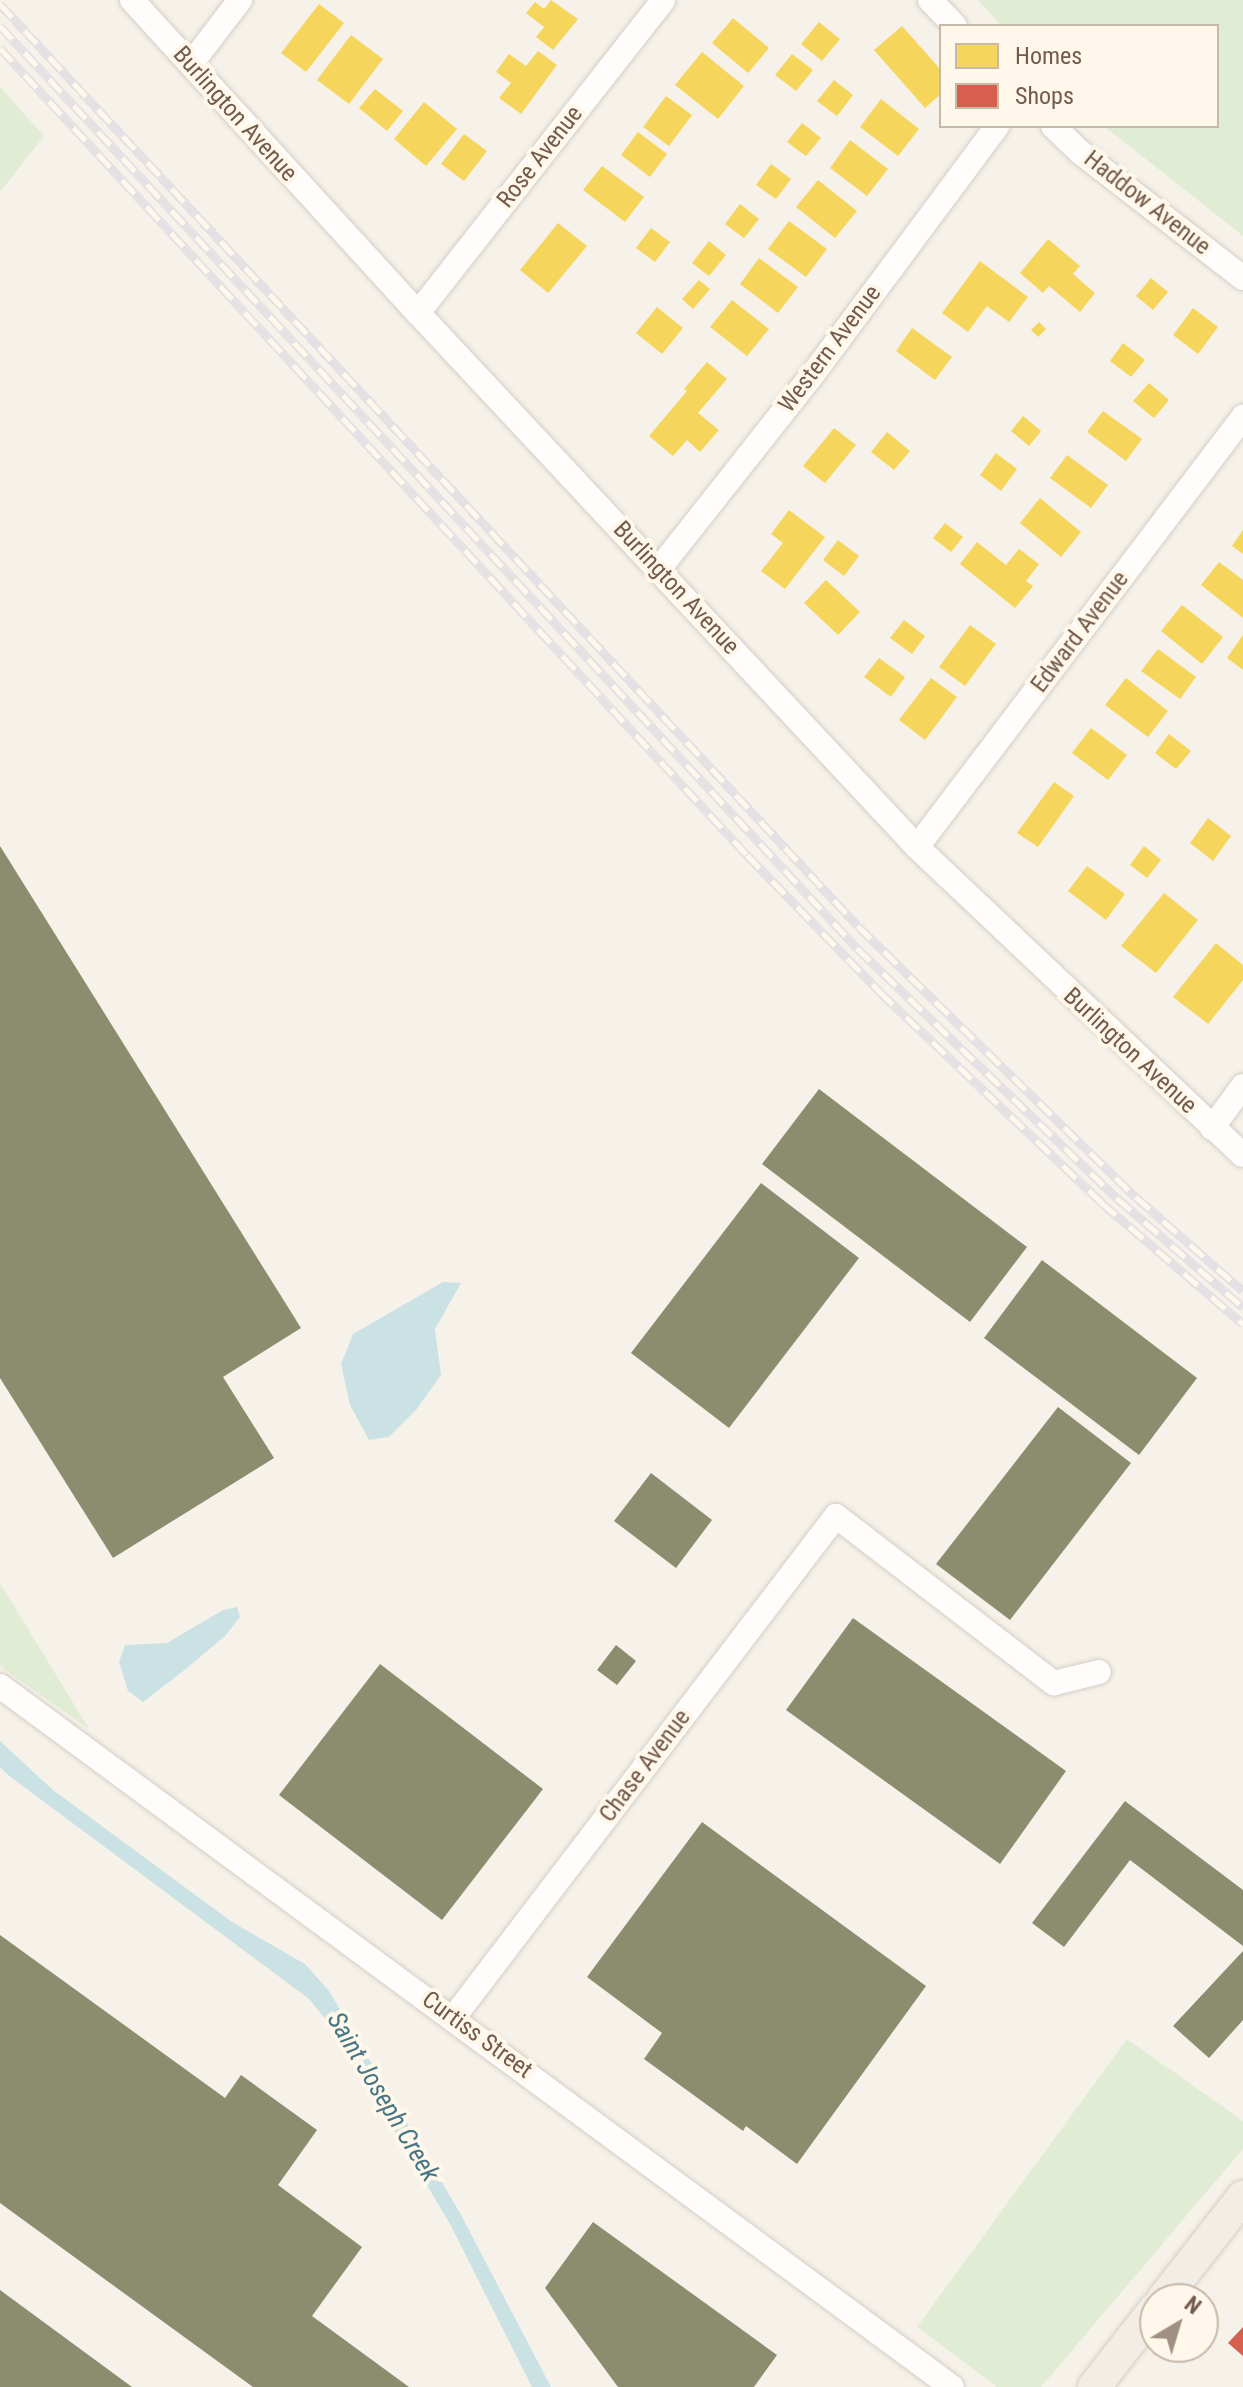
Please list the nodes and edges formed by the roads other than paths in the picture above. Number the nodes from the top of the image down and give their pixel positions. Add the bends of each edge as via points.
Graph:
1 (132, 0) edge
2 (240, 0) edge
3 (663, 0) edge
4 (930, 0) edge
5 (953, 24) edge
6 (191, 64) junction
7 (996, 128) edge
8 (1055, 128) edge
9 (1243, 278) edge
10 (418, 313) junction
11 (1243, 417) edge
12 (659, 569) junction
13 (917, 847) junction
14 (1243, 1086) edge
15 (1212, 1128) junction
16 (1243, 1155) edge
17 (1099, 1672) dead end
18 (0, 1686) edge
19 (454, 2017) junction
20 (1243, 2197) edge
21 (1176, 2283) edge
22 (1139, 2329) edge
23 (952, 2387) edge
24 (1094, 2387) edge

1 - 6 street, Burlington Avenue
2 - 6 street
3 - 10 street, Rose Avenue
4 - 5 street
6 - 10 street, Burlington Avenue
7 - 12 street, Western Avenue via 810,378
8 - 9 street, Haddow Avenue
10 - 12 street, Burlington Avenue
11 - 13 street, Edward Avenue
12 - 13 street, Burlington Avenue
13 - 15 street, Burlington Avenue
14 - 15 street
15 - 16 street, Burlington Avenue
17 - 19 street, Chase Avenue via 1054,1683 836,1516
18 - 19 street, Curtiss Street
19 - 23 street, Curtiss Street
20 - 21 main road
22 - 24 main road

